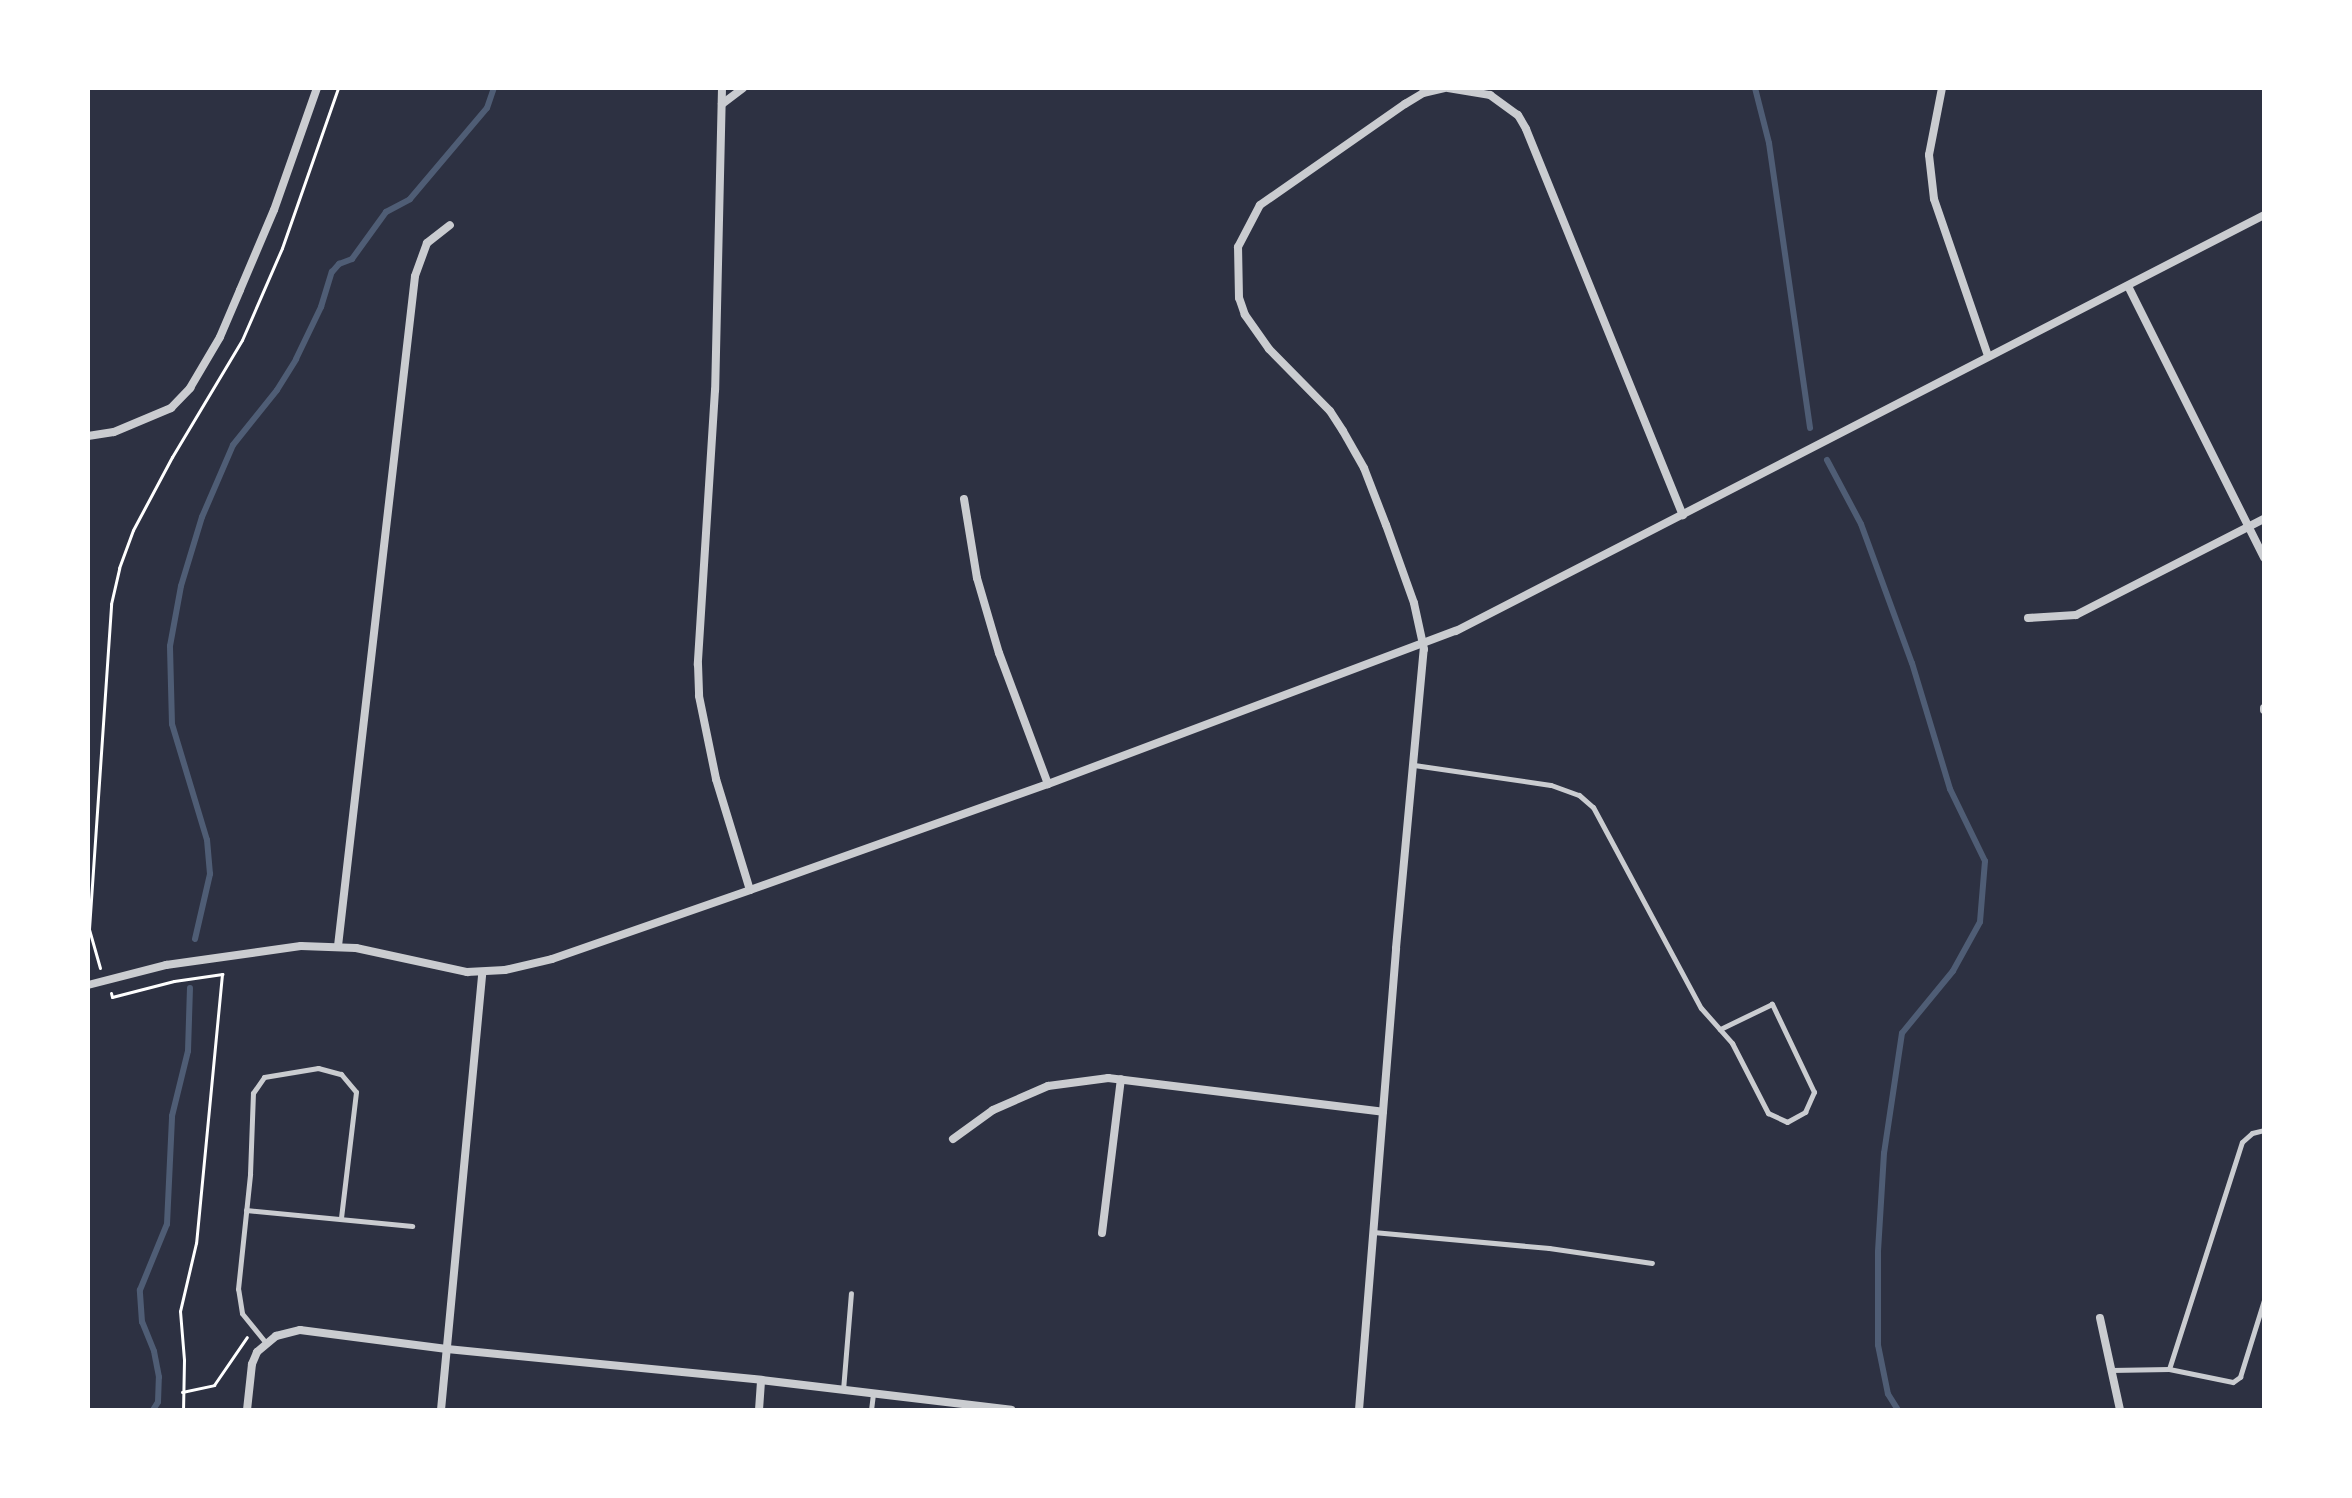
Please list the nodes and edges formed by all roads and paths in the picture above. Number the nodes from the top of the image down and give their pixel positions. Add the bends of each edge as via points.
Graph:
1 (317, 88) edge
2 (338, 88) edge
3 (722, 88) edge
4 (743, 88) edge
5 (1446, 88) edge
6 (1942, 88) edge
7 (722, 104) junction
8 (2264, 215) edge
9 (450, 225) dead end
10 (2128, 286) junction
11 (1988, 356) junction
12 (88, 436) edge
13 (964, 499) dead end
14 (1683, 515) junction
15 (2264, 519) edge
16 (2249, 526) junction
17 (2264, 558) edge
18 (2028, 618) dead end
19 (1424, 644) junction
20 (1414, 765) junction
21 (1048, 784) junction
22 (750, 890) junction
23 (338, 946) junction
24 (482, 973) junction
25 (104, 979) junction
26 (88, 985) edge
27 (1720, 1029) junction
28 (1121, 1079) junction
29 (1383, 1112) junction
30 (2264, 1130) edge
31 (953, 1139) dead end
32 (246, 1210) junction
33 (341, 1218) junction
34 (412, 1226) dead end
35 (1373, 1232) junction
36 (1102, 1233) dead end
37 (1652, 1263) dead end
38 (851, 1293) dead end
39 (2264, 1300) edge
40 (2100, 1318) dead end
41 (254, 1327) junction
42 (267, 1344) junction
43 (447, 1349) junction
44 (2169, 1369) junction
45 (2111, 1370) junction
46 (761, 1380) junction
47 (843, 1390) junction
48 (182, 1392) junction
49 (873, 1393) junction
50 (183, 1410) edge
51 (247, 1410) edge
52 (441, 1410) edge
53 (759, 1410) edge
54 (871, 1410) edge
55 (1011, 1410) edge
56 (1359, 1410) edge
57 (2120, 1410) edge

1 - 12 street via 246,276 220,337 190,388 171,408 114,432
2 - 25 path via 282,248 242,340 172,457 119,568 111,604 89,929
3 - 7 street
4 - 7 street
5 - 14 street via 1490,95 1518,115 1526,129
5 - 19 street via 1405,104 1260,205 1238,247 1239,298 1254,331 1330,411 1364,468
6 - 11 street via 1929,155 1934,199
7 - 22 street via 715,390 699,696 716,779
8 - 10 street
9 - 23 street via 427,243 415,276
10 - 11 street
10 - 16 street
11 - 14 street
13 - 21 street via 977,578 999,653
14 - 19 street
15 - 16 street
16 - 17 street
16 - 18 street via 2076,615
19 - 20 street
19 - 21 street
20 - 27 lane via 1551,785 1579,795 1593,807 1701,1008
20 - 29 street
21 - 22 street
22 - 24 street via 531,966
23 - 24 street
23 - 25 street via 208,958
24 - 43 street
25 - 26 street
25 - 48 path via 112,997 222,974 196,1243 180,1311
27 - 27 lane via 1768,1113 1787,1122 1812,1104 1814,1092 1772,1004
28 - 29 street
28 - 31 street via 1048,1086 993,1110
28 - 36 street
29 - 35 street
30 - 44 lane via 2242,1142
32 - 33 lane
32 - 33 lane via 253,1093 264,1077 318,1068 341,1074 356,1092
32 - 41 lane via 238,1289 242,1313
33 - 34 lane
35 - 37 lane
35 - 56 street
38 - 47 lane
39 - 44 lane via 2240,1377 2233,1382
40 - 45 street
41 - 42 lane
41 - 48 path via 214,1385
42 - 43 street via 300,1330
42 - 51 street via 252,1364
43 - 46 street
43 - 52 street
44 - 45 lane
45 - 57 street
46 - 47 street
46 - 53 street
47 - 49 street
48 - 50 path
49 - 54 lane
49 - 55 street

